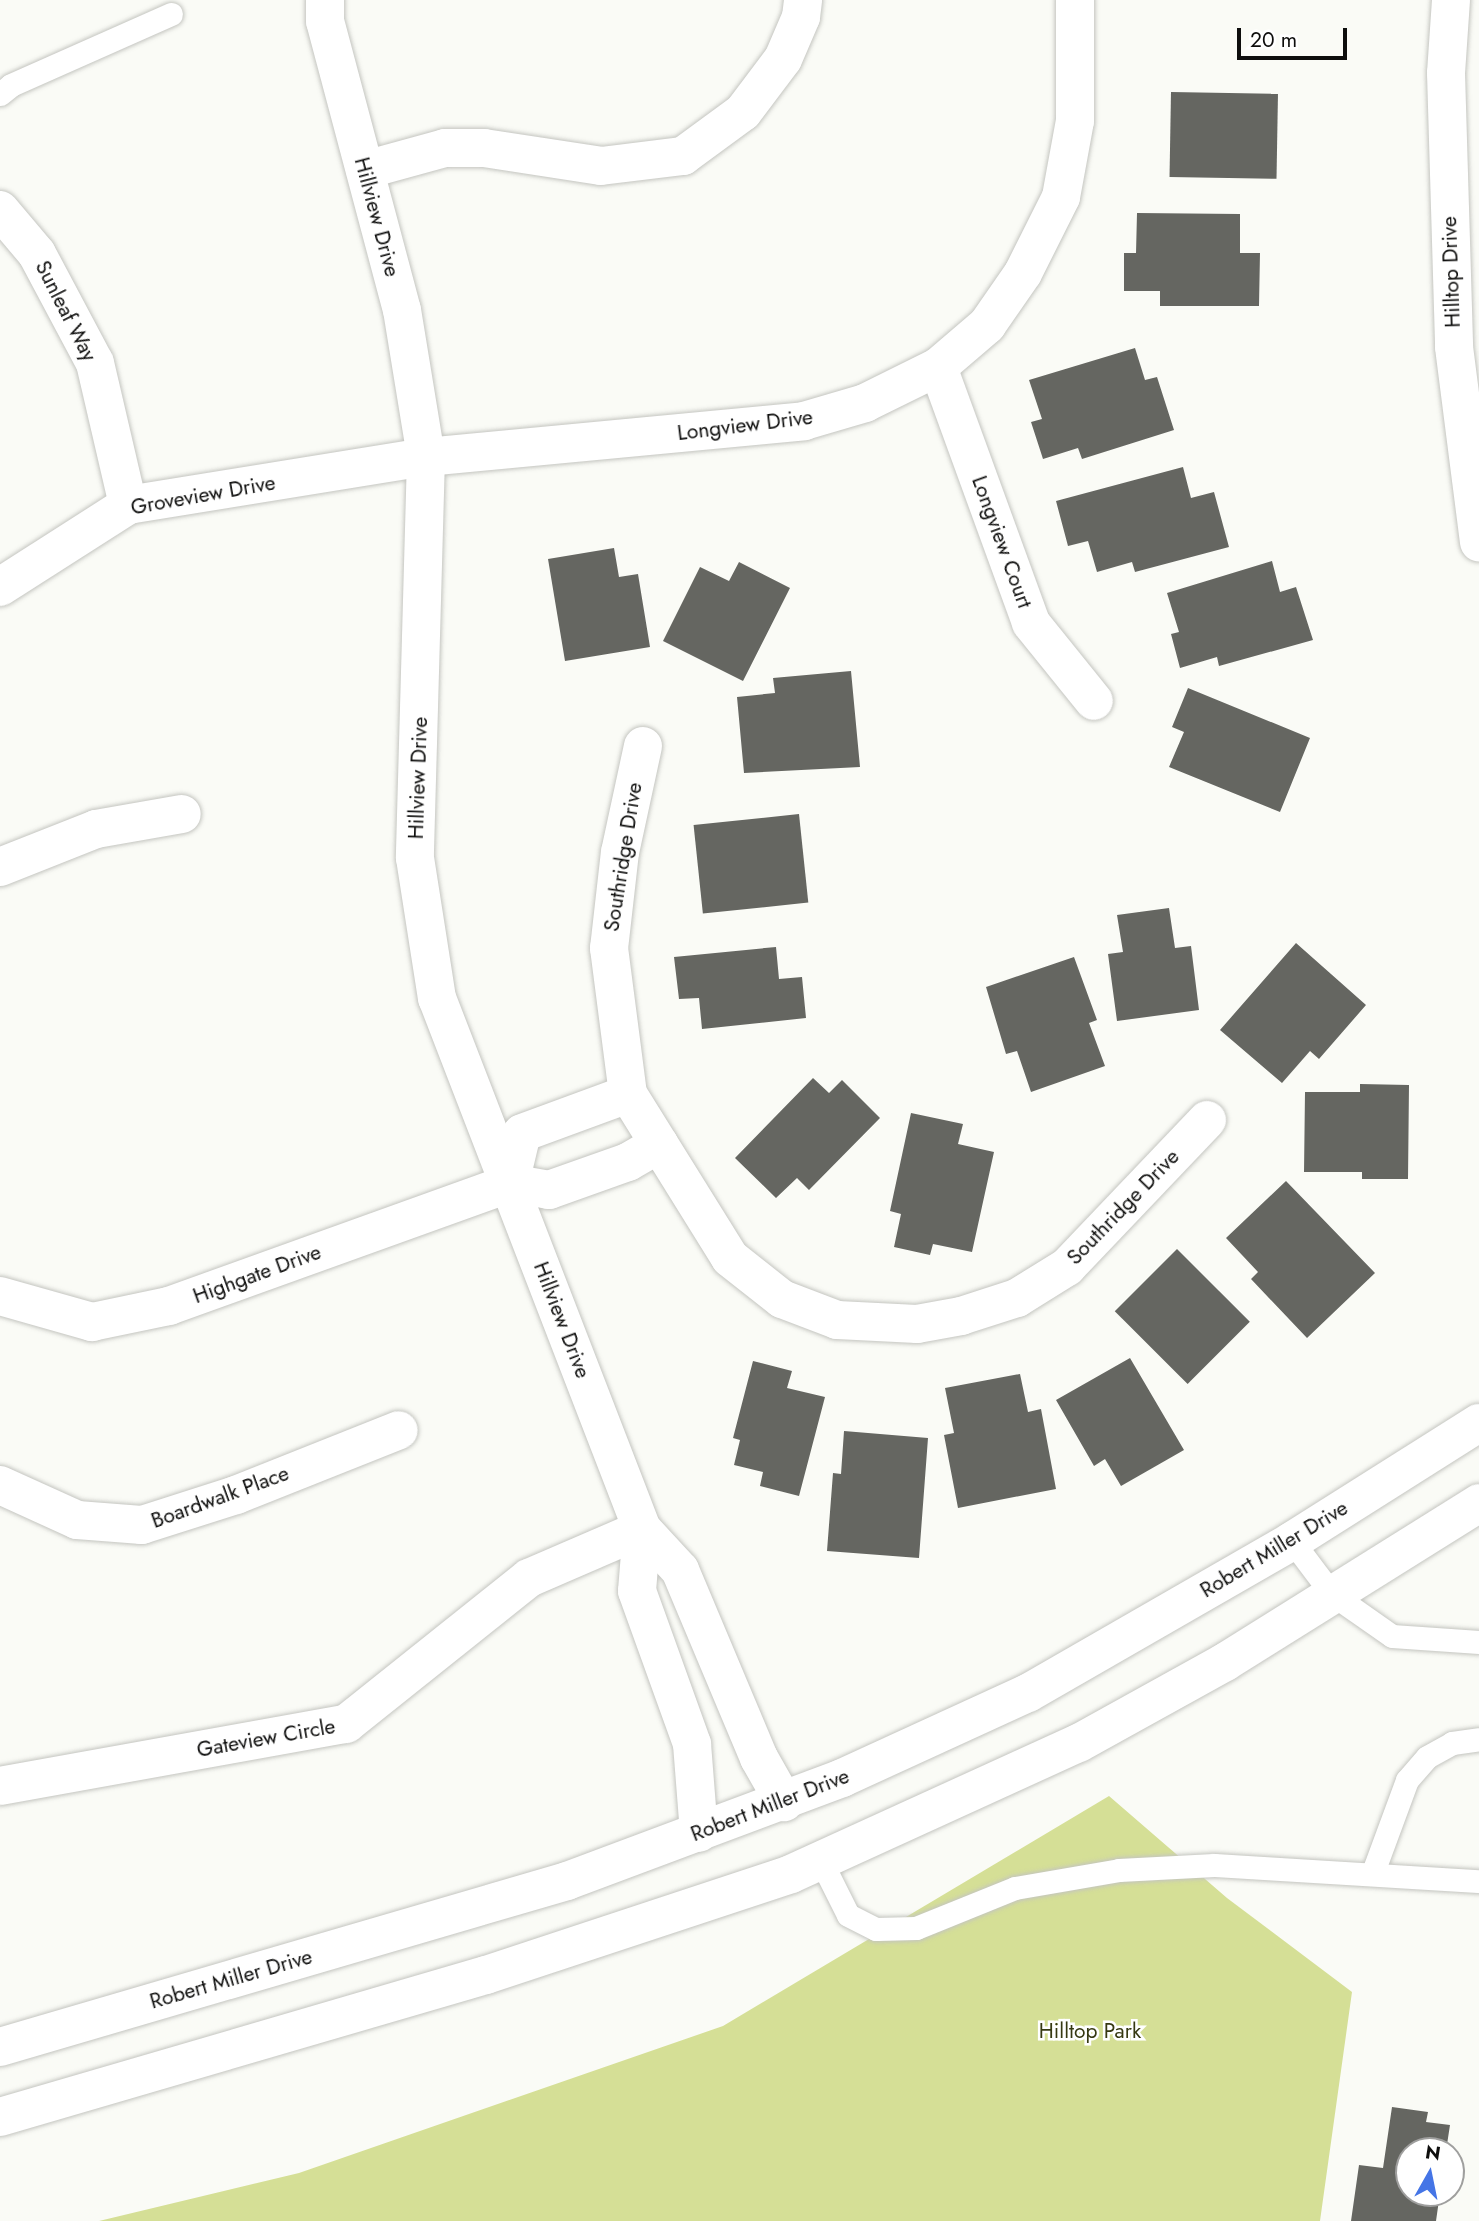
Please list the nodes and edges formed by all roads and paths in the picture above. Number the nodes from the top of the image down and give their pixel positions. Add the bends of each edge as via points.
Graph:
1 (325, 0) edge
2 (803, 0) edge
3 (1075, 0) edge
4 (1451, 0) edge
5 (171, 14) dead end
6 (0, 94) edge
7 (365, 170) junction
8 (2, 218) edge
9 (938, 367) junction
10 (426, 457) junction
11 (128, 505) junction
12 (1479, 542) edge
13 (0, 587) edge
14 (1094, 701) dead end
15 (643, 746) dead end
16 (181, 814) dead end
17 (0, 867) edge
18 (628, 1094) junction
19 (1207, 1120) dead end
20 (659, 1144) junction
21 (510, 1183) junction
22 (2, 1302) edge
23 (1479, 1423) edge
24 (399, 1430) dead end
25 (0, 1485) edge
26 (1479, 1503) edge
27 (642, 1529) junction
28 (1292, 1541) junction
29 (1332, 1594) junction
30 (1479, 1642) edge
31 (1479, 1739) edge
32 (0, 1786) edge
33 (784, 1801) junction
34 (699, 1833) junction
35 (821, 1861) junction
36 (1373, 1872) junction
37 (1479, 1881) edge
38 (0, 2047) edge
39 (0, 2117) edge

1 - 7 street, Hillview Drive via 325,21
2 - 7 street via 801,17 775,70 743,112 683,156 601,166 484,148 444,148
3 - 9 street, Longview Drive via 1074,121 1061,197 1023,274 987,325
4 - 12 street, Hilltop Drive via 1446,73 1454,346
5 - 6 lane
7 - 10 street, Hillview Drive via 402,310
8 - 11 street, Sunleaf Way via 37,254 95,363
9 - 10 street, Longview Drive via 865,403 804,421
9 - 14 street, Longview Court via 1031,623
10 - 11 street, Groveview Drive
10 - 21 street, Hillview Drive via 415,858 437,998
11 - 13 street, Groveview Drive
15 - 18 street, Southridge Drive via 620,852 609,948
16 - 17 street via 96,829
18 - 20 street, Southridge Drive
18 - 21 street via 522,1133
19 - 20 street, Southridge Drive via 1068,1267 1017,1298 961,1317 917,1324 837,1321 782,1299 730,1258
20 - 21 street via 628,1162 549,1190
21 - 22 street, Highgate Drive via 169,1306 92,1322
21 - 27 street, Hillview Drive
23 - 28 street, Robert Miller Drive
24 - 25 street, Boardwalk Place via 236,1494 142,1525 78,1520
26 - 29 street
27 - 32 street, Gateview Circle via 529,1578 346,1724
27 - 33 street via 680,1570 759,1758
27 - 34 street via 636,1591 692,1744
28 - 29 lane
28 - 33 street, Robert Miller Drive via 1028,1693
29 - 30 lane via 1392,1636
29 - 35 street via 1225,1662 1079,1744
31 - 36 lane via 1440,1750 1407,1780
33 - 34 street, Robert Miller Drive
34 - 38 street, Robert Miller Drive via 568,1881
35 - 36 lane via 848,1915 876,1929 915,1928 1015,1888 1119,1870 1214,1865
35 - 39 street via 486,1975
36 - 37 lane

